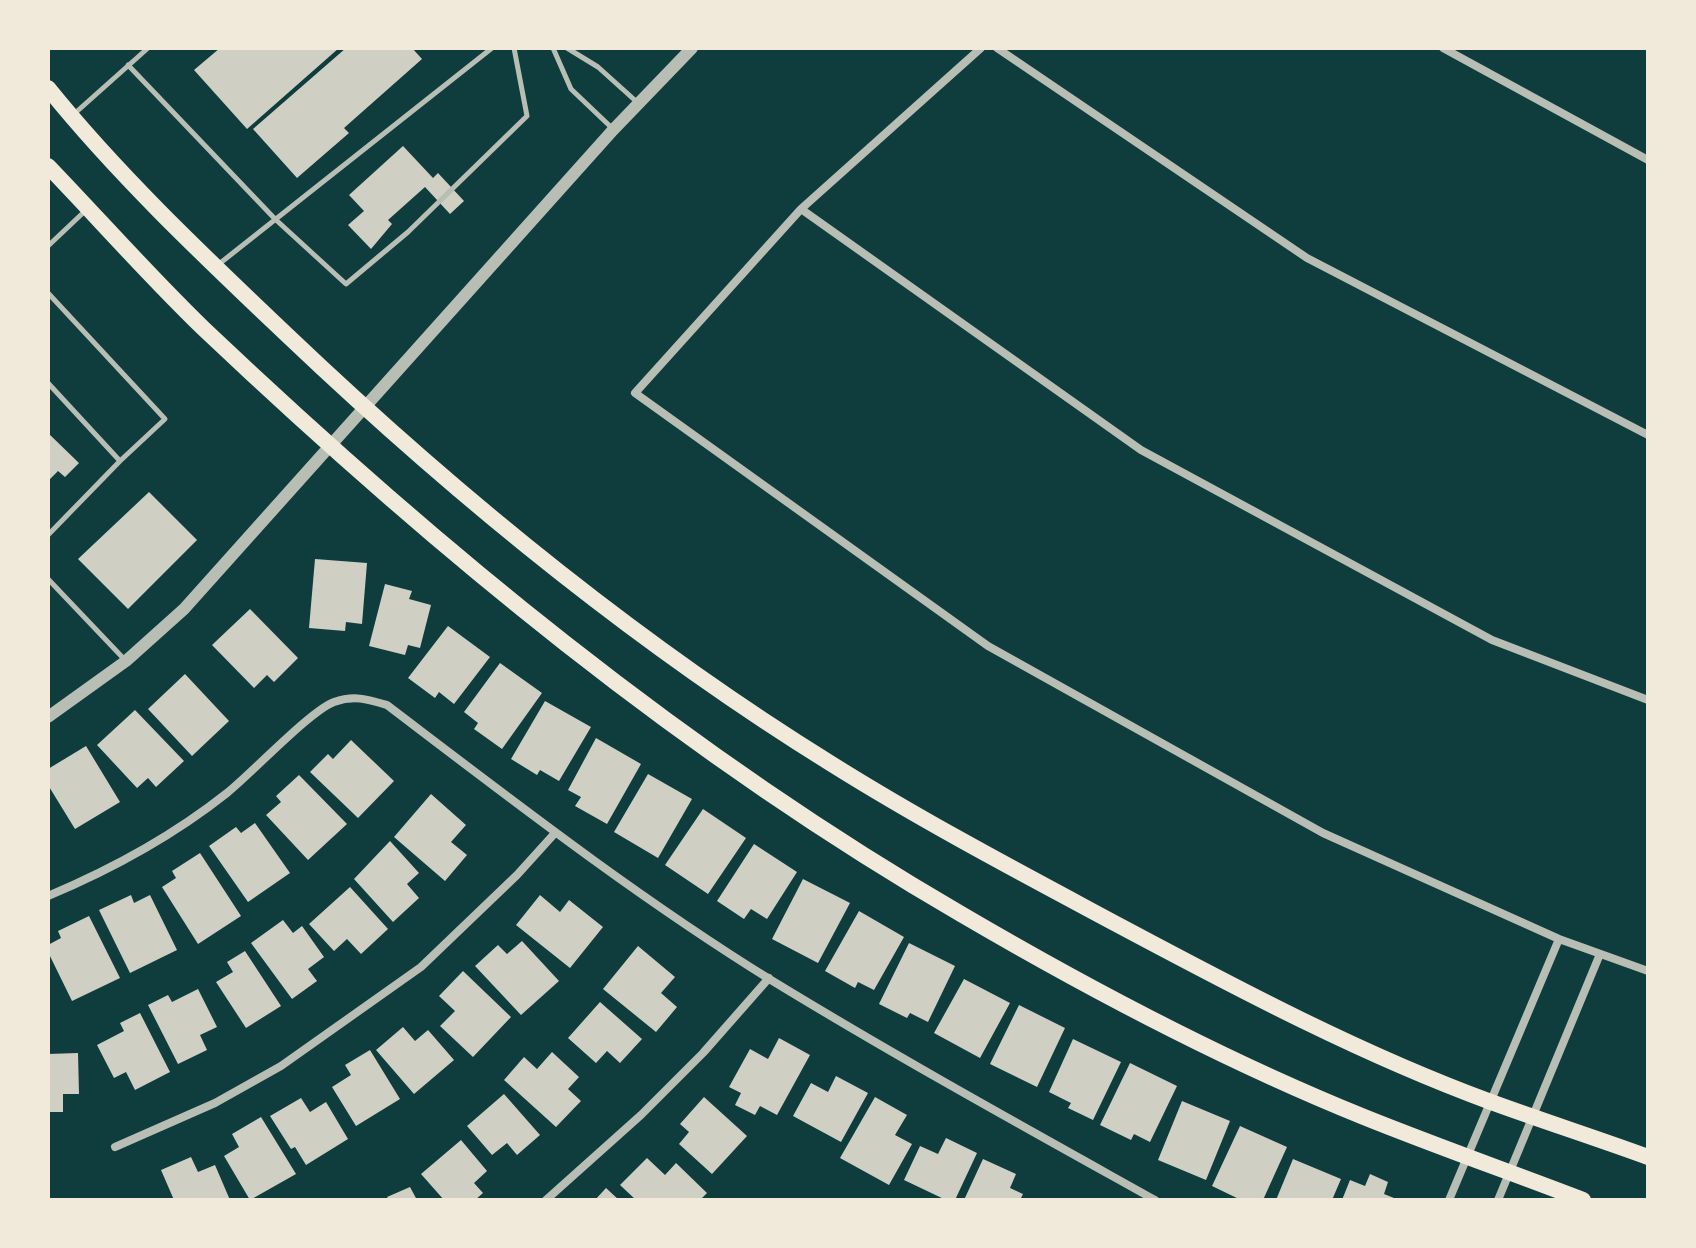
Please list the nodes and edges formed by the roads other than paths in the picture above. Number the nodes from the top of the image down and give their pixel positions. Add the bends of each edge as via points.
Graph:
1 (148, 48) edge
2 (492, 48) edge
3 (514, 48) edge
4 (553, 48) edge
5 (567, 48) edge
6 (692, 48) edge
7 (981, 48) edge
8 (997, 48) edge
9 (1443, 48) edge
10 (128, 65) junction
11 (48, 88) edge
12 (638, 104) junction
13 (71, 117) junction
14 (613, 130) junction
15 (1648, 160) edge
16 (48, 166) edge
17 (88, 208) junction
18 (801, 209) junction
19 (275, 219) junction
20 (48, 246) edge
21 (215, 267) junction
22 (48, 293) edge
23 (48, 383) edge
24 (364, 408) junction
25 (1648, 435) edge
26 (330, 445) junction
27 (120, 461) junction
28 (48, 535) edge
29 (48, 579) edge
30 (126, 661) junction
31 (1648, 700) edge
32 (48, 717) edge
33 (555, 833) junction
34 (48, 896) edge
35 (1559, 939) junction
36 (1600, 954) junction
37 (1648, 971) edge
38 (769, 978) junction
39 (1491, 1102) junction
40 (1531, 1115) junction
41 (115, 1147) dead end
42 (1468, 1156) junction
43 (1648, 1157) edge
44 (1509, 1172) junction
45 (546, 1200) edge
46 (1155, 1200) edge
47 (1449, 1200) edge
48 (1498, 1200) edge
49 (1583, 1200) edge

1 - 10 lane
2 - 19 lane
3 - 19 lane via 527,116 408,232 346,284
4 - 14 lane via 571,89
5 - 12 lane via 598,67
6 - 12 street
7 - 18 street
8 - 25 street via 1307,258
9 - 15 street
10 - 13 lane
10 - 19 lane
11 - 13 main road
12 - 14 street
13 - 21 main road
14 - 24 street
16 - 17 main road
17 - 20 lane
17 - 26 main road via 201,325
18 - 31 street via 1141,450 1492,640
18 - 35 street via 635,393 988,646 1323,833
19 - 21 lane
21 - 24 main road
22 - 27 lane via 165,419
23 - 27 lane
24 - 26 street
24 - 39 main road via 661,647 835,766 1199,968 1385,1058
26 - 30 street via 184,609
26 - 42 main road via 552,636 803,815 960,914 1173,1029 1360,1115
27 - 28 lane
29 - 30 lane
30 - 32 street
33 - 34 street via 387,705 356,696 330,703 227,793 179,827
33 - 38 street
33 - 41 street via 421,967 255,1081
35 - 36 street
35 - 39 street
36 - 37 street
36 - 40 street
38 - 45 street via 641,1115
38 - 46 street
39 - 40 main road
39 - 42 street
40 - 43 main road
40 - 44 street
42 - 44 main road
42 - 47 street
44 - 48 street
44 - 49 main road

